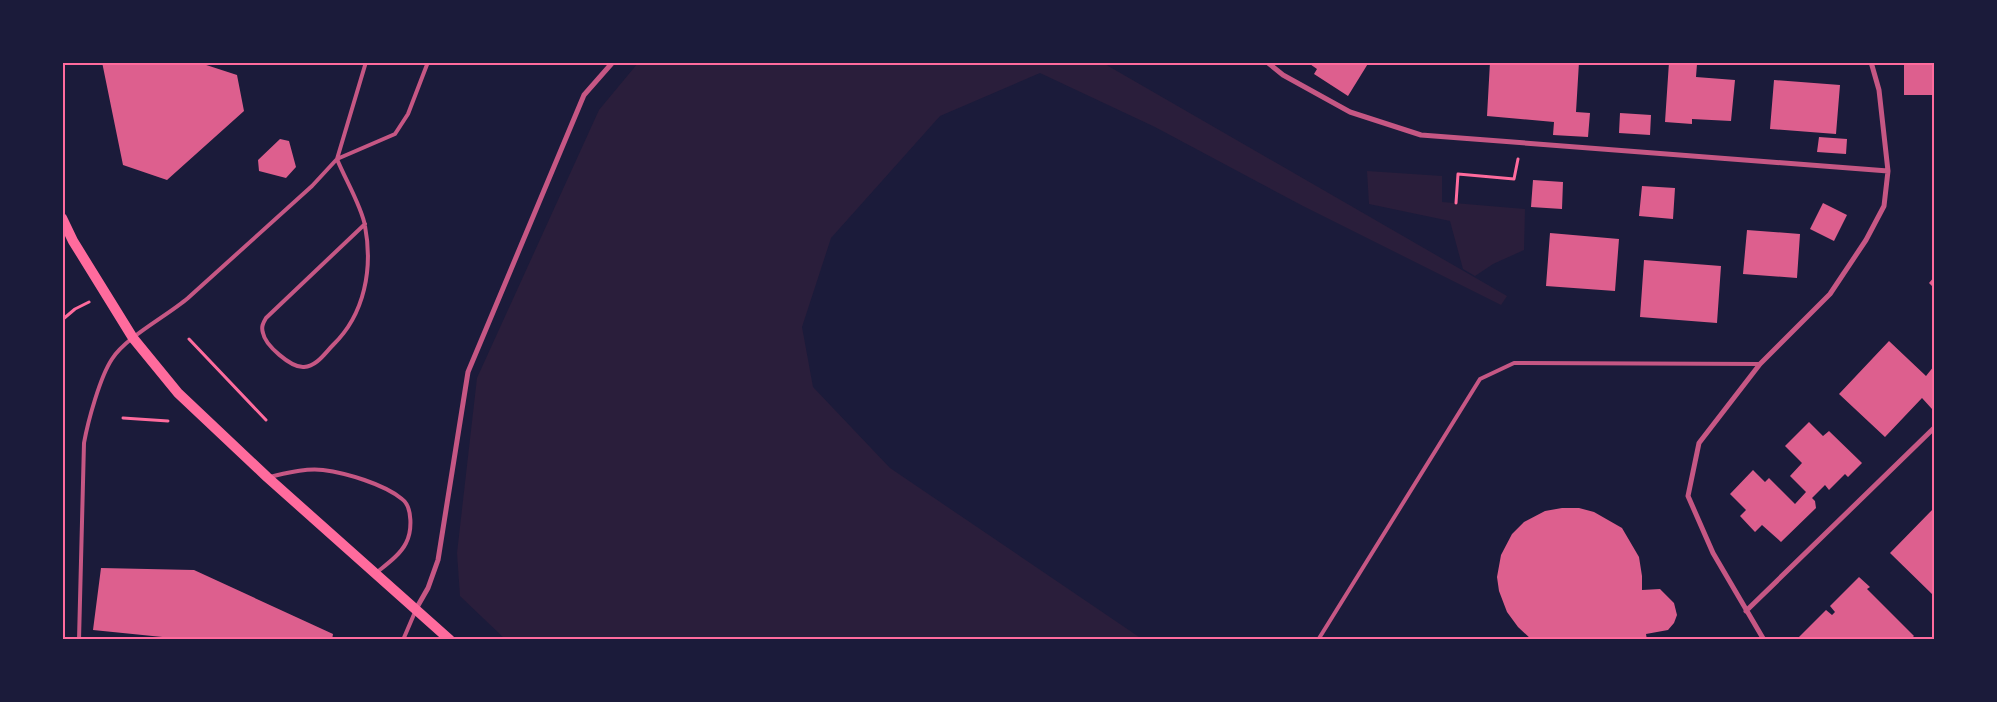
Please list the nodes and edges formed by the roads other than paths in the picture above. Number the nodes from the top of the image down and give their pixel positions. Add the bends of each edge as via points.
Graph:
1 (366, 62) edge
2 (428, 62) edge
3 (613, 62) edge
4 (1267, 62) edge
5 (1871, 62) edge
6 (336, 159) junction
7 (1888, 171) junction
8 (62, 218) edge
9 (365, 224) junction
10 (133, 338) junction
11 (1760, 364) junction
12 (1934, 428) edge
13 (267, 477) junction
14 (376, 572) junction
15 (416, 609) junction
16 (1746, 611) junction
17 (79, 640) edge
18 (403, 640) edge
19 (450, 640) edge
20 (1318, 640) edge
21 (1764, 640) edge

1 - 6 lane
2 - 6 lane via 408,114 395,134
3 - 15 street via 584,95 468,372 438,560
4 - 7 street via 1283,75 1350,112 1421,135
5 - 7 street via 1879,90
6 - 9 lane
6 - 10 lane via 312,186 188,298
7 - 11 street via 1884,206 1841,278 1830,294
8 - 10 main road
9 - 9 lane via 368,276 355,317 346,332 314,365 295,367 265,339 262,325
10 - 13 main road via 178,393
10 - 17 lane via 112,358 88,420 84,443
11 - 16 street via 1699,443 1688,496 1713,553
11 - 20 lane via 1514,363 1480,379
12 - 16 street
13 - 14 main road
13 - 14 lane via 321,470 366,482 404,500 410,513 407,542
14 - 15 main road
15 - 18 lane
15 - 19 main road
16 - 21 street

